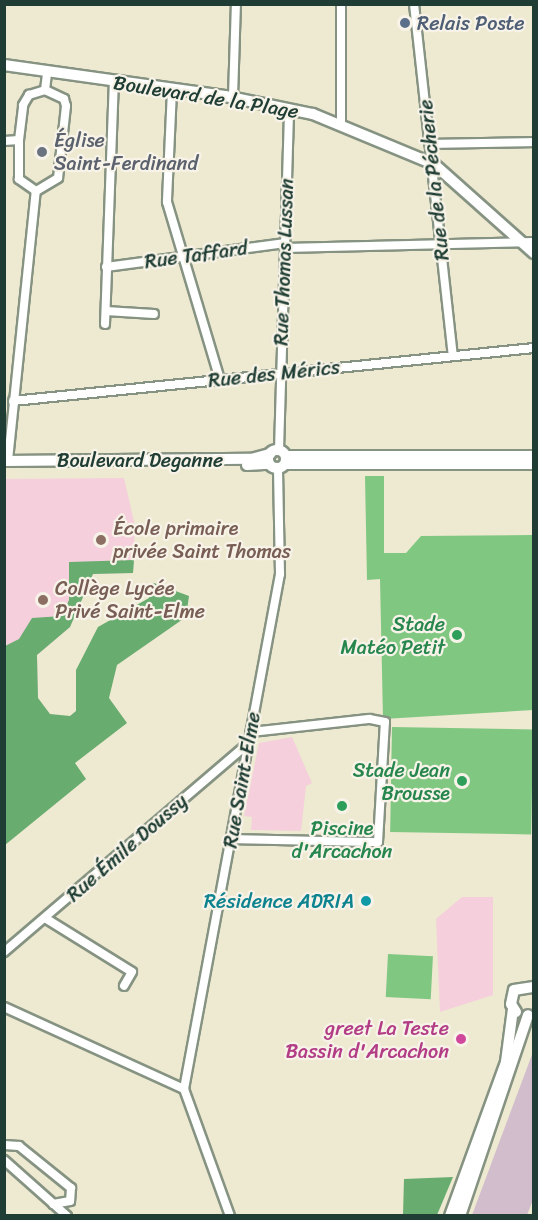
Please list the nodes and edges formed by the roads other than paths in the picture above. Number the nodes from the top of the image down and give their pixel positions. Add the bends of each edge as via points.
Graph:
1 (236, 4) edge
2 (341, 4) edge
3 (414, 4) edge
4 (4, 65) edge
5 (46, 73) junction
6 (114, 82) junction
7 (45, 90) junction
8 (172, 90) junction
9 (233, 97) junction
10 (289, 109) junction
11 (342, 124) junction
12 (19, 140) junction
13 (4, 141) edge
14 (534, 142) edge
15 (432, 144) junction
16 (434, 164) junction
17 (36, 191) junction
18 (529, 242) edge
19 (285, 245) junction
20 (440, 245) junction
21 (534, 253) edge
22 (187, 256) junction
23 (106, 267) junction
24 (106, 311) junction
25 (154, 314) dead end
26 (105, 324) dead end
27 (534, 348) edge
28 (453, 356) junction
29 (280, 374) junction
30 (220, 380) junction
31 (14, 401) junction
32 (534, 456) edge
33 (278, 459) junction
34 (6, 460) edge
35 (534, 464) edge
36 (251, 732) junction
37 (249, 743) junction
38 (232, 839) junction
39 (45, 918) junction
40 (4, 952) edge
41 (124, 987) dead end
42 (534, 987) edge
43 (4, 1007) edge
44 (513, 1009) junction
45 (531, 1014) edge
46 (184, 1089) junction
47 (4, 1146) edge
48 (4, 1160) edge
49 (53, 1204) junction
50 (67, 1215) edge
51 (230, 1215) edge
52 (450, 1215) edge
53 (460, 1215) edge

1 - 9 street
2 - 11 street
3 - 15 street, Rue de la Pécherie
4 - 5 main road, Boulevard de la Plage
5 - 6 main road, Boulevard de la Plage
5 - 7 street
6 - 8 main road, Boulevard de la Plage
6 - 23 street
7 - 12 street via 29,95 22,105
7 - 17 street via 64,99 66,106 58,178 51,187
8 - 9 main road, Boulevard de la Plage
8 - 22 street via 167,202
9 - 10 main road, Boulevard de la Plage
10 - 11 main road, Boulevard de la Plage
10 - 19 street, Rue Thomas Lussan
11 - 16 main road, Boulevard de la Plage
12 - 13 street
12 - 17 street via 19,179
14 - 15 street
15 - 16 street, Rue de la Pécherie
16 - 18 main road, Boulevard de la Plage
16 - 20 street, Rue de la Pécherie
17 - 31 street
18 - 20 street, Rue Taffard
18 - 21 main road, Boulevard de la Plage
19 - 20 street, Rue Taffard
19 - 22 street, Rue Taffard
19 - 29 street, Rue Thomas Lussan
20 - 28 street, Rue de la Pécherie
22 - 23 street, Rue Taffard
22 - 30 street
23 - 24 street
24 - 25 street
24 - 26 street
27 - 28 street, Rue des Mérics
28 - 29 street, Rue des Mérics
29 - 30 street, Rue des Mérics
29 - 33 street, Rue Thomas Lussan
30 - 31 street, Rue des Mérics
31 - 34 street
32 - 33 main road, Boulevard Deganne
33 - 34 main road, Boulevard Deganne via 29,467
33 - 35 main road, Boulevard Deganne
33 - 36 street, Rue Saint-Elme via 280,574
36 - 37 street, Rue Saint-Elme
36 - 38 street via 385,722 378,842
37 - 38 street, Rue Saint-Elme
37 - 39 street, Rue Émile Doussy
38 - 46 street, Rue Saint-Elme
39 - 40 street, Rue Émile Doussy
39 - 41 street via 132,972
42 - 44 main road via 514,990
43 - 46 street
44 - 45 main road
44 - 52 main road via 506,1062
45 - 53 main road
46 - 51 street
47 - 49 street via 19,1146 71,1188 70,1201
48 - 49 street
49 - 50 street

